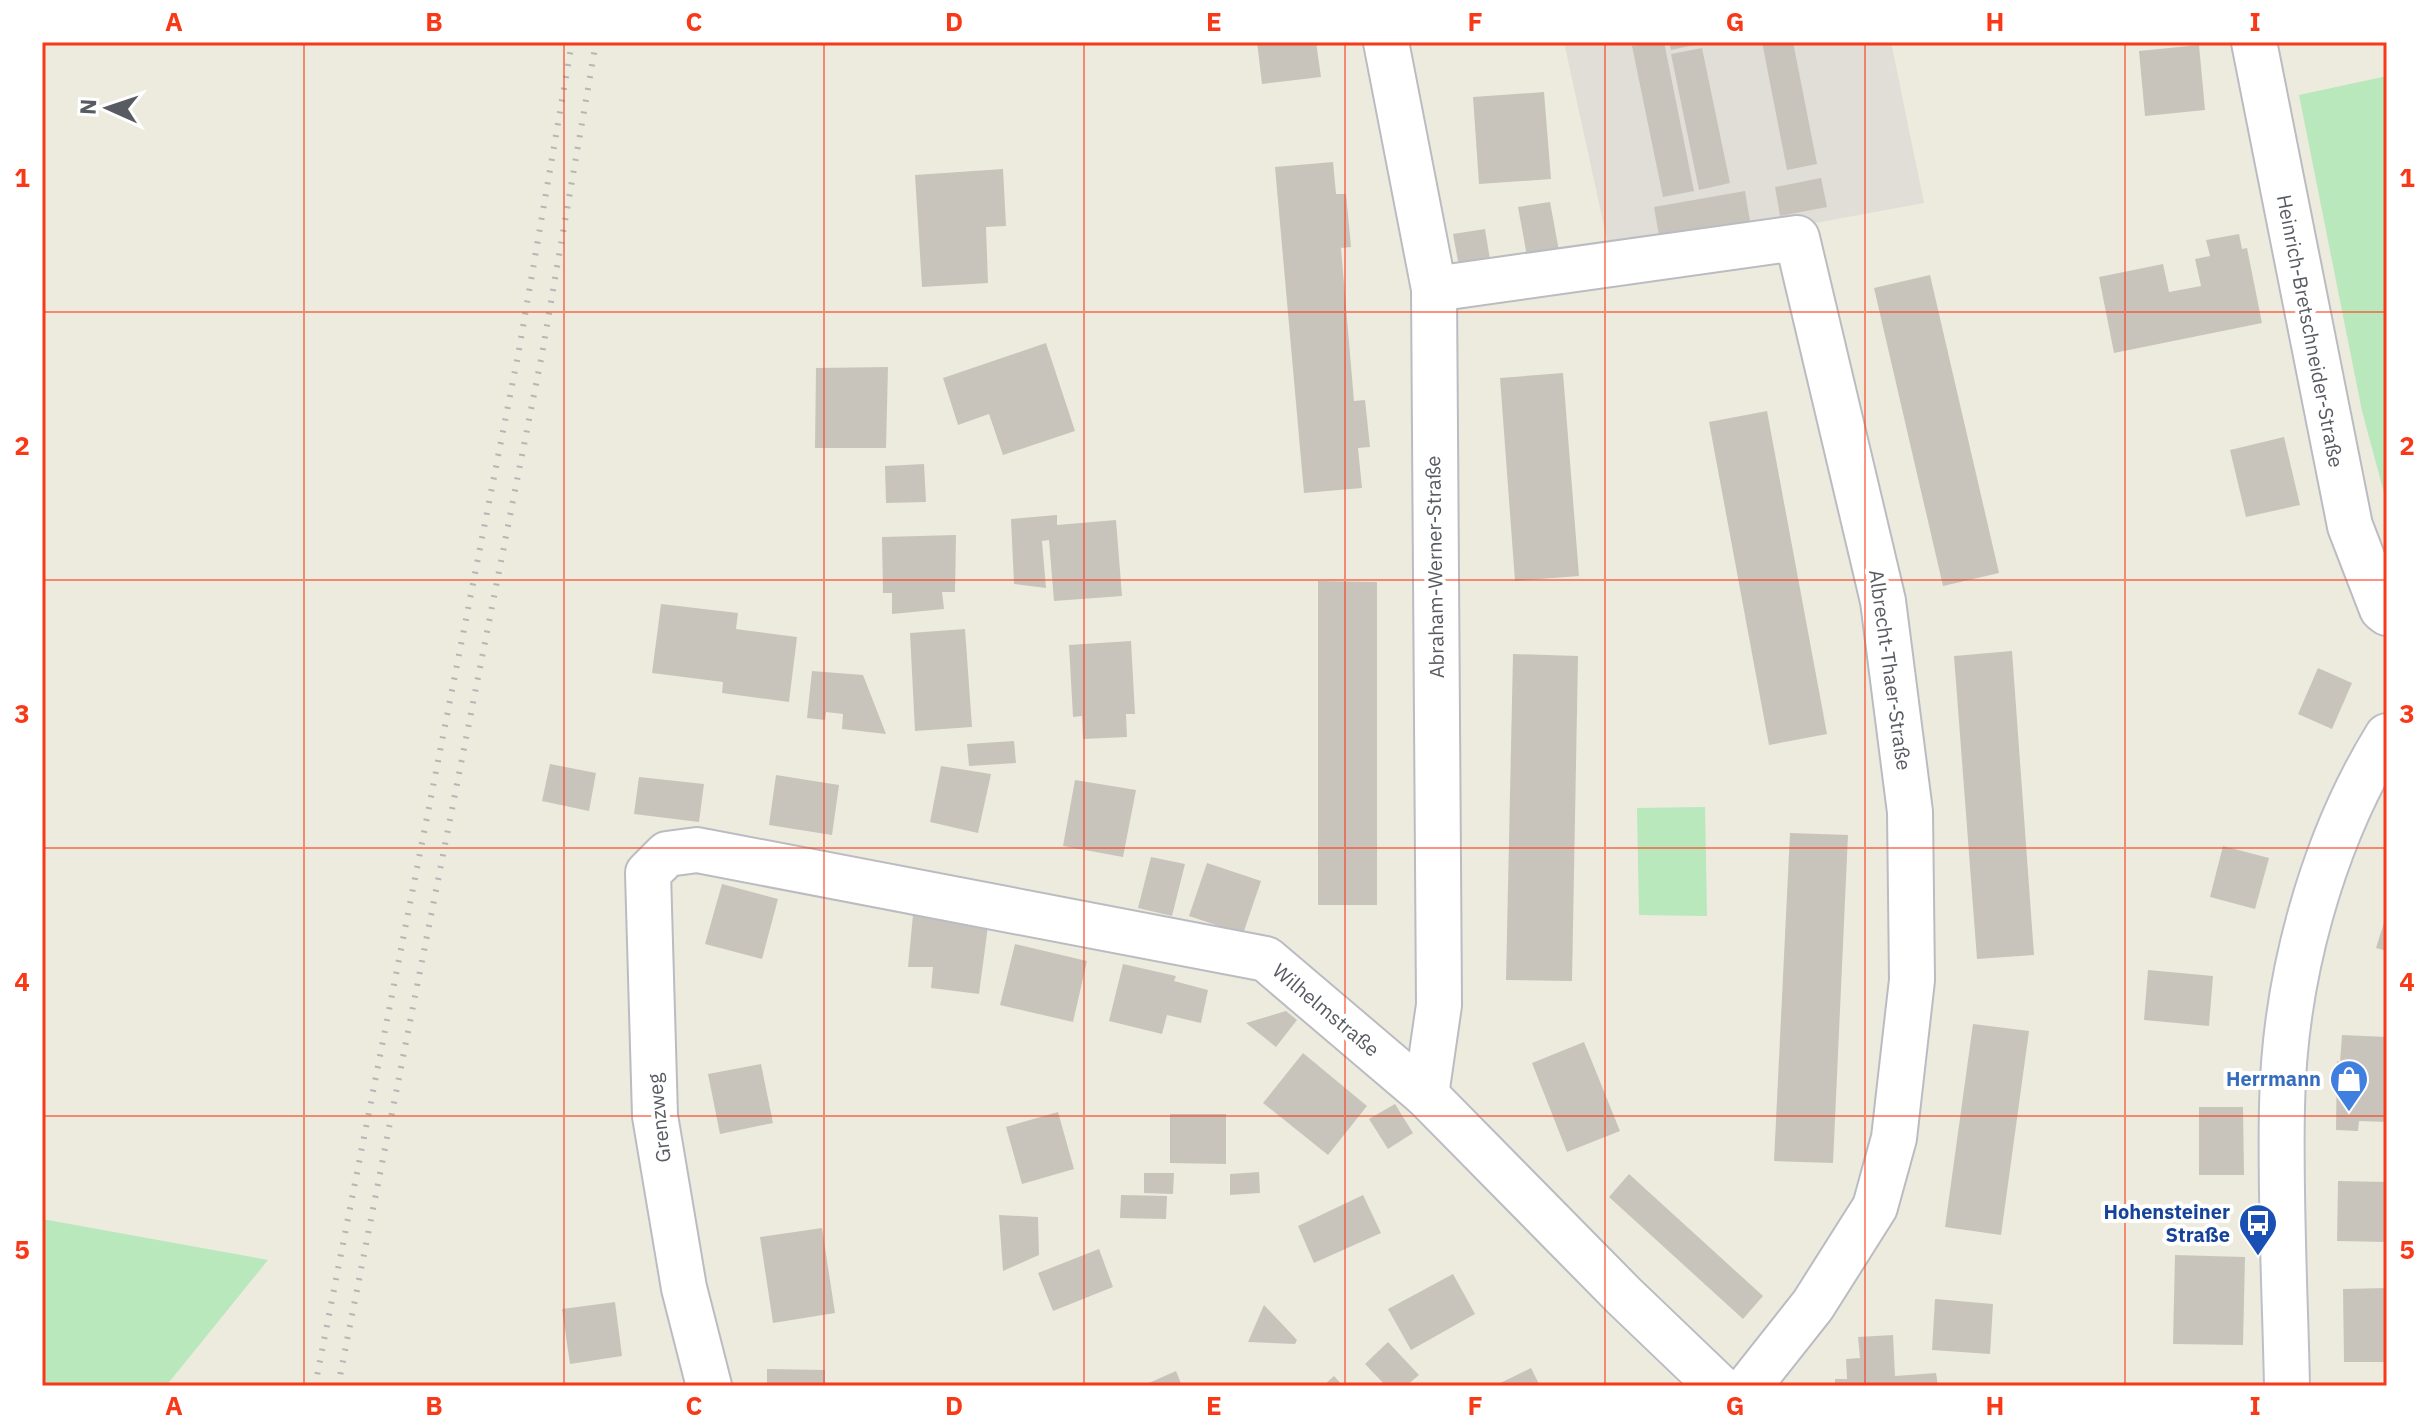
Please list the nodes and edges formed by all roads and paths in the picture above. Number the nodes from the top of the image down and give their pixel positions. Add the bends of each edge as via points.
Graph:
1 (1386, 42) edge
2 (2254, 42) edge
3 (1434, 289) junction
4 (2387, 613) edge
5 (2387, 736) edge
6 (667, 854) joint
7 (1426, 1095) junction
8 (709, 1386) edge
9 (1718, 1386) edge
10 (1749, 1386) edge
11 (2287, 1386) edge

1 - 3 street, Abraham-Werner-Straße
2 - 4 street, Heinrich-Bretschneider-Straße via 2350,526
3 - 7 street, Abraham-Werner-Straße via 1439,1005
3 - 10 street, Albrecht-Thaer-Straße via 1797,238 1883,601 1910,812 1912,980 1894,1138 1875,1207 1813,1305
5 - 11 street via 2334,847 2291,1006 2282,1105
6 - 7 street, Wilhelmstraße via 697,850 1266,959
6 - 8 street, Grenzweg via 648,873 655,1116 684,1288
7 - 9 street, Wilhelmstraße

